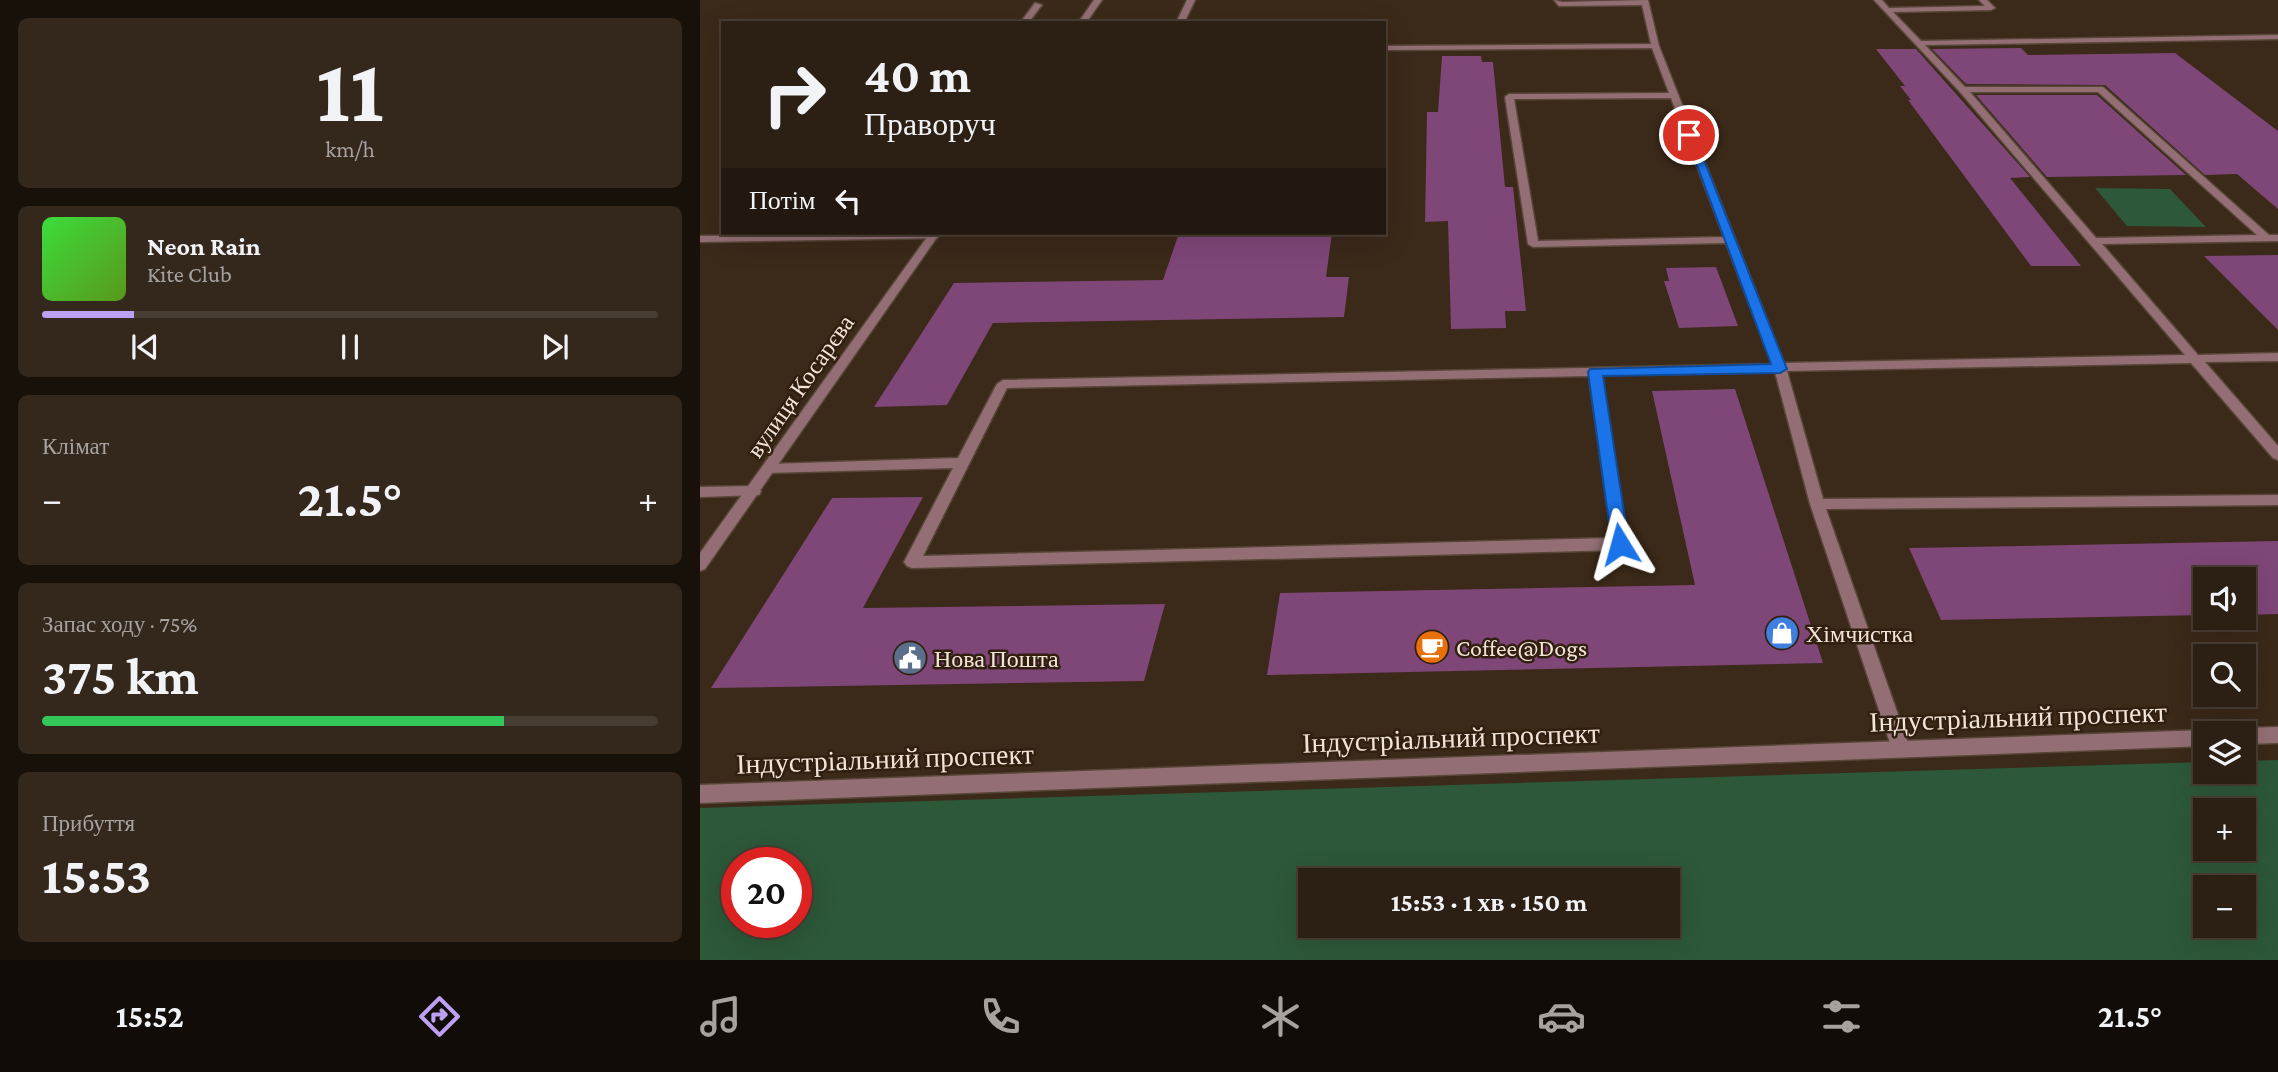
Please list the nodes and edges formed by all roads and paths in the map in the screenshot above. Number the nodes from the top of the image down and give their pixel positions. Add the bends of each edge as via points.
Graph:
1 (1098, 0) edge
2 (1191, 0) edge
3 (1558, 0) edge
4 (1878, 0) edge
5 (1983, 0) edge
6 (1644, 2) edge
7 (1038, 5) dead end
8 (1887, 10) junction
9 (1026, 21) edge
10 (1083, 21) edge
11 (1181, 21) edge
12 (2278, 37) edge
13 (1921, 43) junction
14 (1655, 46) junction
15 (1386, 48) edge
16 (1963, 90) junction
17 (1673, 95) junction
18 (887, 235) edge
19 (933, 235) edge
20 (2266, 238) junction
21 (2278, 238) edge
22 (700, 239) edge
23 (1729, 240) junction
24 (2093, 241) junction
25 (2278, 356) edge
26 (2192, 358) junction
27 (1780, 369) junction
28 (1595, 372) junction
29 (2278, 455) edge
30 (962, 463) junction
31 (770, 469) junction
32 (754, 491) junction
33 (700, 492) edge
34 (2278, 500) edge
35 (1817, 504) junction
36 (700, 565) edge
37 (2278, 735) edge
38 (2256, 736) edge
39 (2193, 738) edge
40 (1901, 750) junction
41 (700, 794) edge

1 - 10 street
2 - 11 street
3 - 6 street via 1559,4
4 - 8 street
5 - 8 street via 1991,8
6 - 14 street
7 - 9 street
8 - 13 street
12 - 13 street
13 - 16 street
14 - 15 street
14 - 17 street
16 - 20 street via 2100,89
16 - 24 street
17 - 23 street
17 - 23 street via 1509,97 1533,244
18 - 22 street
19 - 31 street, вулиця Косарєва
20 - 21 street
20 - 24 street
23 - 27 street
24 - 26 street
25 - 26 street
26 - 27 street
26 - 29 street
27 - 28 street
27 - 35 street
28 - 30 street via 1003,384
28 - 30 street via 1620,544 912,562
30 - 31 street
31 - 32 street, вулиця Косарєва
32 - 33 street
32 - 36 street, вулиця Косарєва
34 - 35 street
35 - 40 street
37 - 38 street
39 - 40 street, Індустріальний проспект
40 - 41 street, Індустріальний проспект

